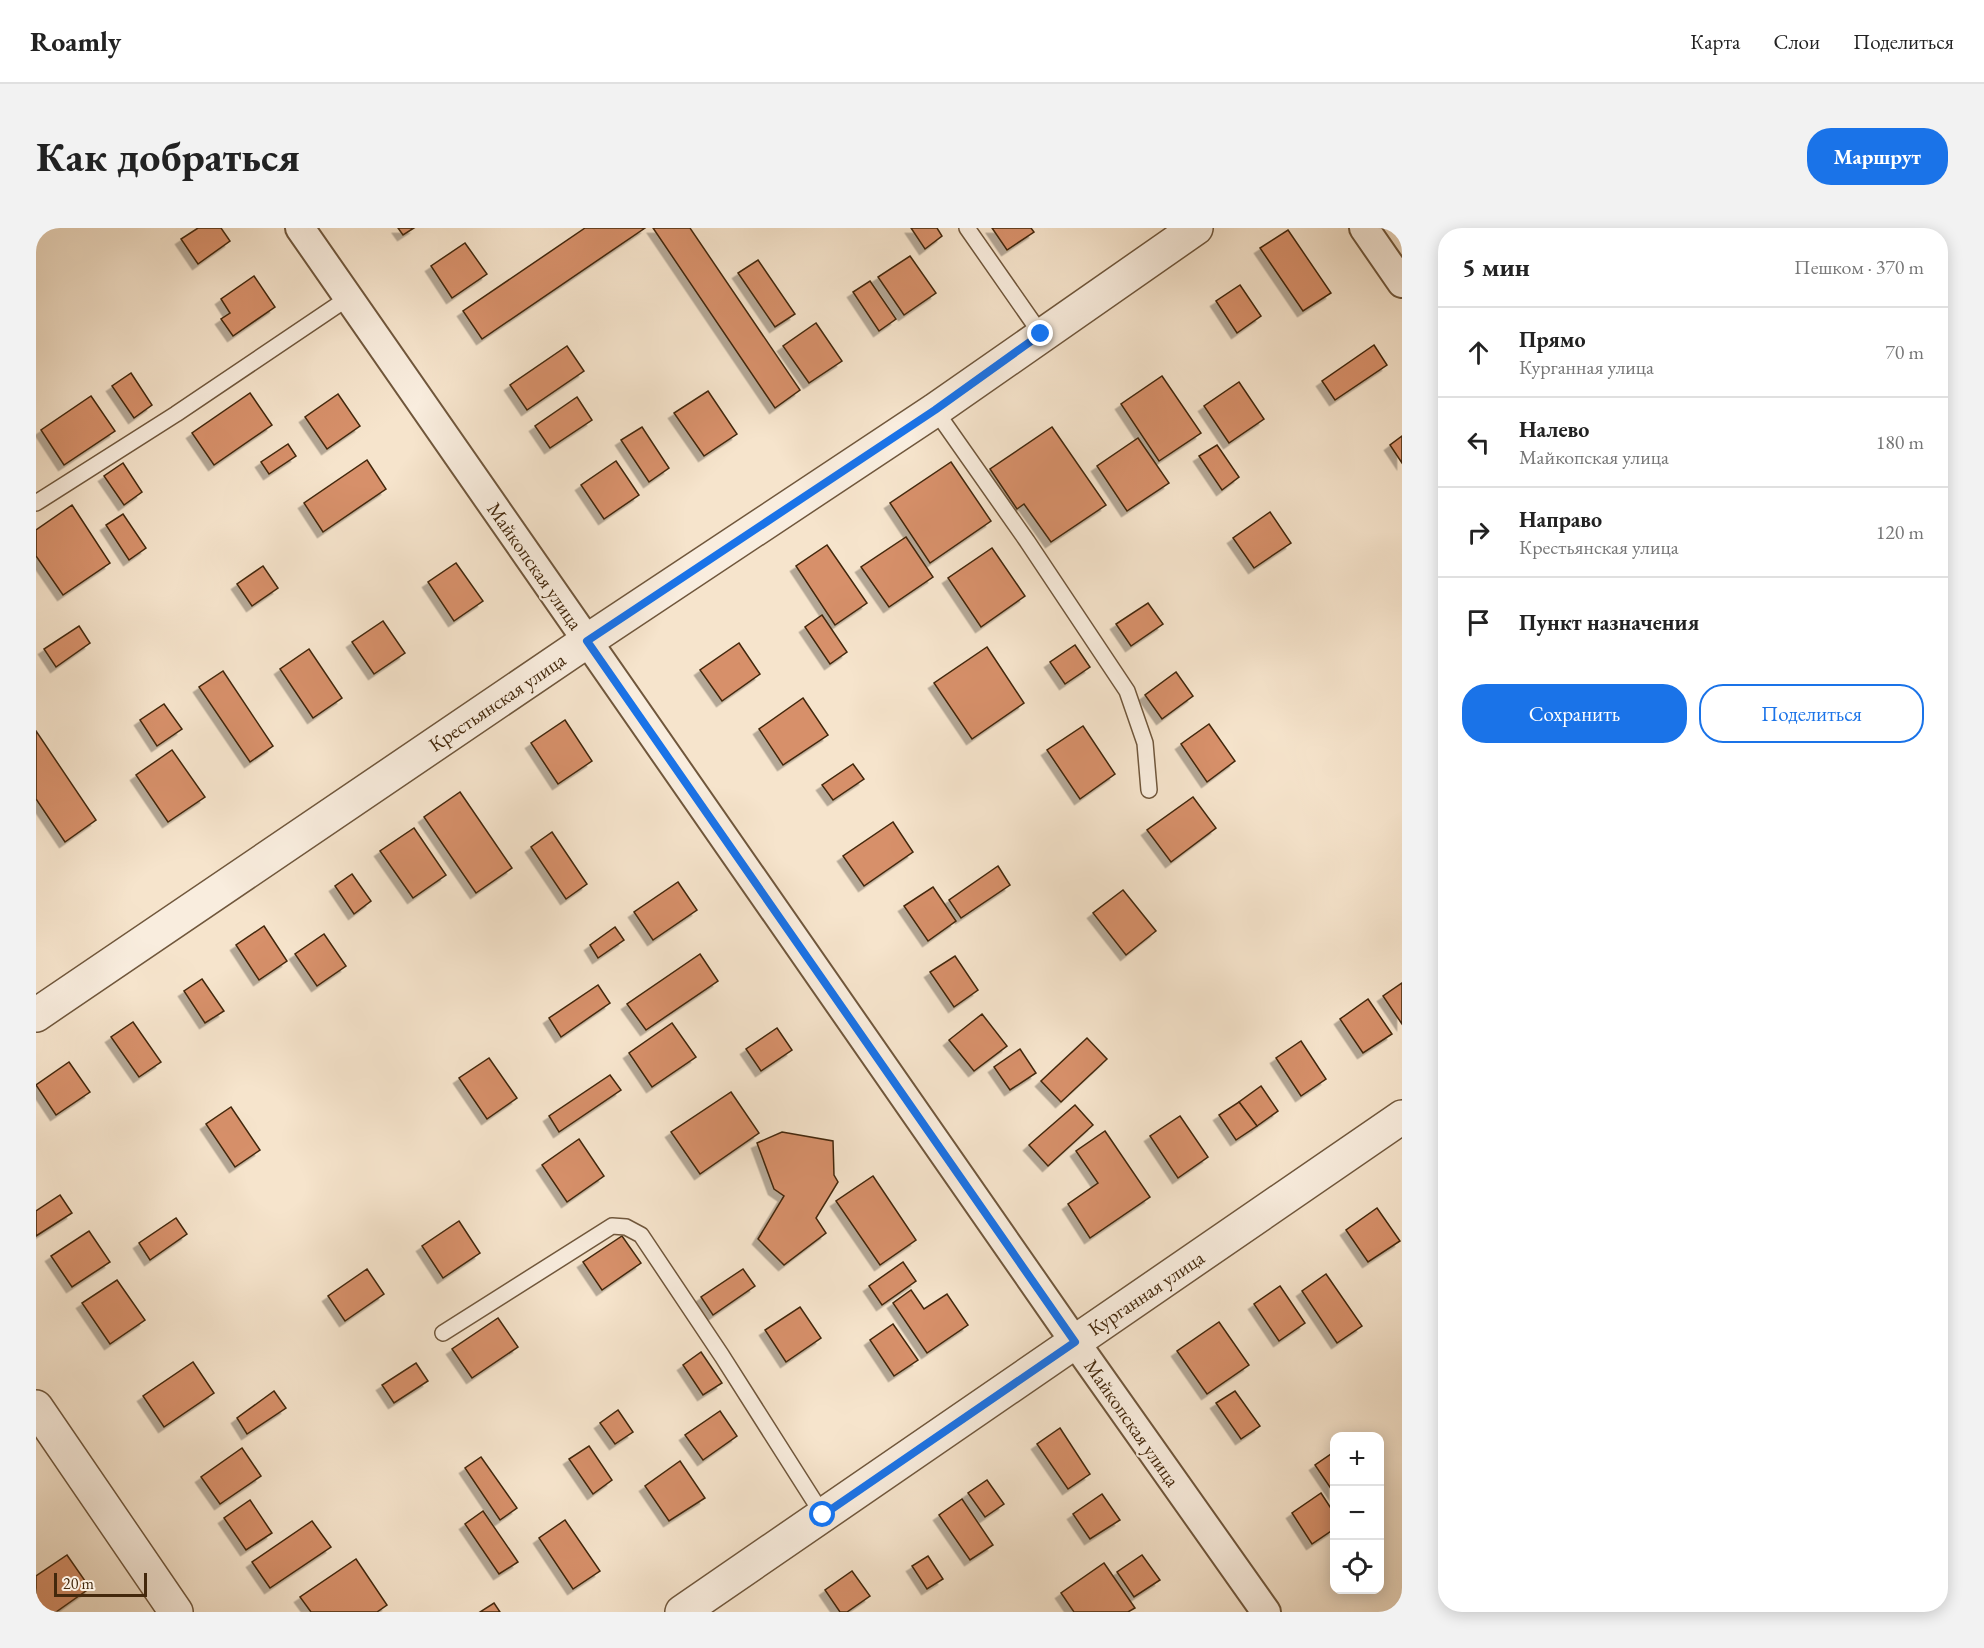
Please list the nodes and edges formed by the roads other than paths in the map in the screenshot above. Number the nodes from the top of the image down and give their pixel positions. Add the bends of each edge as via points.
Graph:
1 (300, 228) edge
2 (967, 228) edge
3 (1196, 228) edge
4 (1364, 228) edge
5 (1402, 283) edge
6 (348, 298) junction
7 (1041, 334) junction
8 (935, 410) junction
9 (36, 504) edge
10 (587, 641) junction
11 (1149, 790) dead end
12 (36, 1015) edge
13 (1402, 1117) edge
14 (443, 1333) dead end
15 (1075, 1342) junction
16 (36, 1407) edge
17 (823, 1515) junction
18 (176, 1612) edge
19 (682, 1612) edge
20 (1266, 1612) edge

1 - 6 street, Майкопская улица
2 - 7 lane
3 - 7 street, Крестьянская улица
4 - 5 street
6 - 9 lane
6 - 10 street, Майкопская улица
7 - 8 street, Крестьянская улица
8 - 10 street, Крестьянская улица
8 - 11 lane via 1127,691 1145,743
10 - 12 street, Крестьянская улица
10 - 15 street, Майкопская улица
13 - 15 street, Курганная улица
14 - 17 lane via 612,1226 627,1227 641,1235
15 - 17 street, Курганная улица
15 - 20 street, Майкопская улица
16 - 18 street
17 - 19 street, Курганная улица

